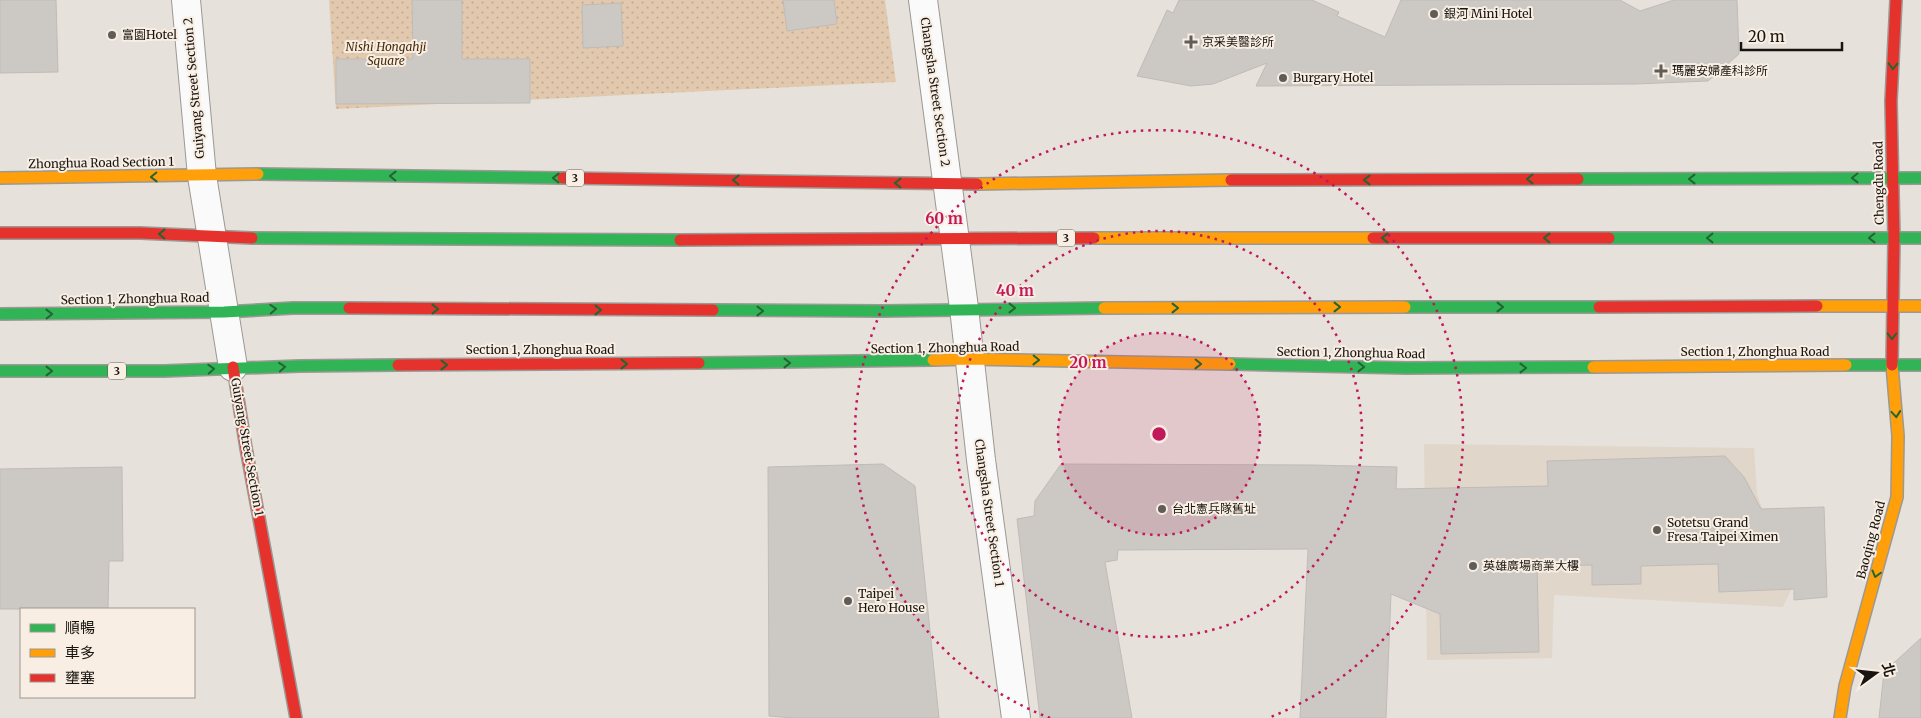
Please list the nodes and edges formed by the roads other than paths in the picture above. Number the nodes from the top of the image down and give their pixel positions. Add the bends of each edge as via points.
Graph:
1 (186, 0) edge
2 (923, 0) edge
3 (1896, 0) edge
4 (202, 176) junction
5 (0, 178) edge
6 (1893, 178) junction
7 (1921, 178) edge
8 (947, 184) junction
9 (0, 233) edge
10 (211, 235) junction
11 (1894, 238) junction
12 (1921, 238) edge
13 (954, 239) junction
14 (1892, 306) junction
15 (1921, 306) edge
16 (964, 308) junction
17 (224, 312) junction
18 (0, 314) edge
19 (970, 359) junction
20 (1921, 365) edge
21 (1892, 366) junction
22 (233, 368) junction
23 (0, 371) edge
24 (296, 718) edge
25 (1016, 718) edge
26 (1840, 718) edge

1 - 4 street, Guiyang Street Section 2
2 - 8 street, Changsha Street Section 2
3 -> 6 main road, Chengdu Road via 1891,101
4 -> 5 main road, Zhonghua Road Section 1 / 3
8 -> 4 main road, 3 via 271,174
4 - 10 street, Guiyang Street Section 1
6 - 7 main road, 3
6 -> 8 main road, 3
6 - 11 main road, Chengdu Road
8 - 13 street, Changsha Street Section 2
10 -> 9 main road, 3
10 - 13 main road, 3 via 286,239
10 - 17 street, Guiyang Street Section 1
11 - 12 main road, 3
11 -> 13 main road, 3
11 - 14 main road, Chengdu Road
13 - 16 street, Changsha Street Section 1
14 - 15 main road, Section 1, Zhonghua Road
16 -> 14 main road, Section 1, Zhonghua Road
14 -> 21 main road, Chengdu Road
17 -> 16 main road, Section 1, Zhonghua Road via 293,308 862,311
16 - 19 street, Changsha Street Section 1
18 -> 17 main road, Section 1, Zhonghua Road
17 - 22 street, Guiyang Street Section 1
19 -> 21 main road, Section 1, Zhonghua Road / 3 via 1406,368
22 -> 19 main road, Section 1, Zhonghua Road / 3
19 - 25 street, Changsha Street Section 1
20 - 21 main road, Section 1, Zhonghua Road / 3
21 -> 26 main road, Baoqing Road via 1898,436 1898,496 1845,686
23 -> 22 main road, Section 1, Zhonghua Road / 3
22 - 24 main road, Guiyang Street Section 1

